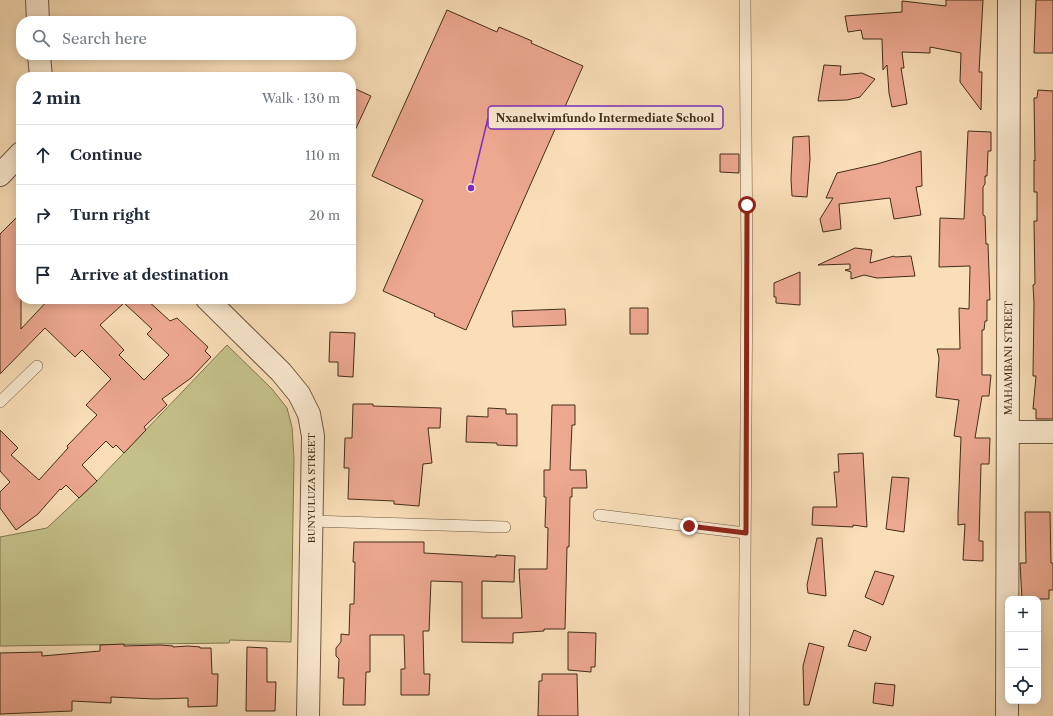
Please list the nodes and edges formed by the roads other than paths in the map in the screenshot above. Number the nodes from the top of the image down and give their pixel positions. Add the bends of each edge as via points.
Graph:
1 (36, 0) edge
2 (745, 0) edge
3 (1009, 0) edge
4 (38, 16) edge
5 (39, 60) edge
6 (40, 72) edge
7 (16, 158) edge
8 (0, 175) edge
9 (212, 304) edge
10 (37, 366) dead end
11 (0, 402) edge
12 (1009, 432) junction
13 (1053, 432) edge
14 (599, 515) dead end
15 (311, 521) junction
16 (505, 527) dead end
17 (746, 533) junction
18 (308, 716) edge
19 (744, 716) edge
20 (1007, 716) edge

1 - 4 street
2 - 17 lane
3 - 12 street, MAHAMBANI STREET
5 - 6 street
7 - 8 street
9 - 15 street, BUNYULUZA STREET via 281,372 299,394 309,414 313,436
10 - 11 lane
12 - 13 street
12 - 20 street, MAHAMBANI STREET
14 - 17 lane
15 - 16 lane
15 - 18 street, BUNYULUZA STREET
17 - 19 lane

